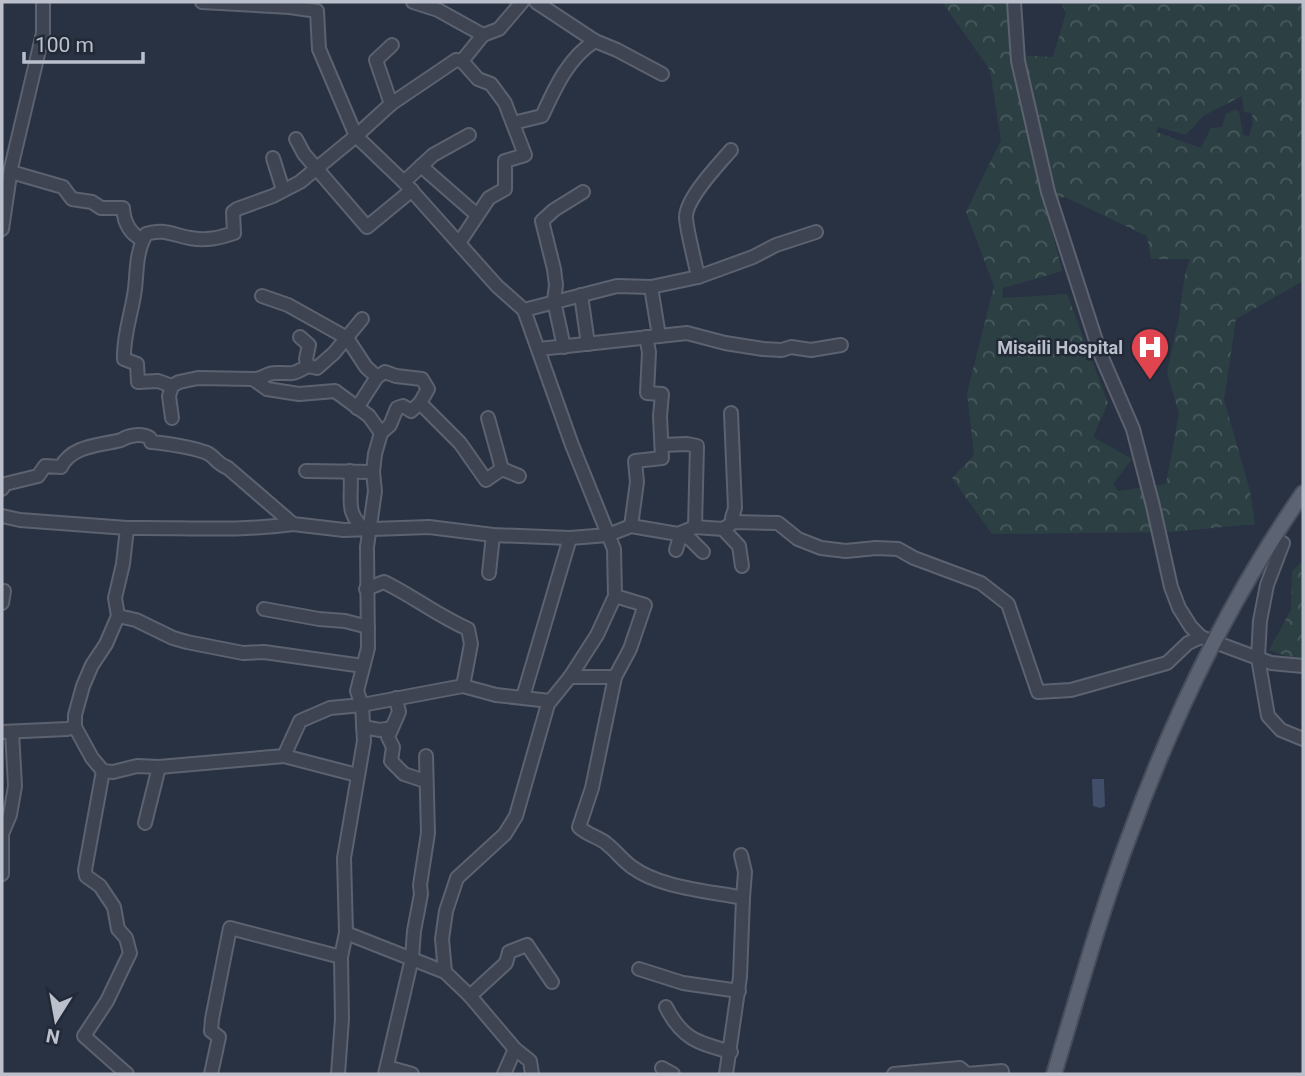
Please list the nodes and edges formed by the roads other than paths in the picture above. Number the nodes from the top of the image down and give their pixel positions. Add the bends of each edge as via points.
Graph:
1 (43, 2) edge
2 (202, 2) edge
3 (413, 2) edge
4 (522, 2) edge
5 (536, 2) edge
6 (1014, 2) edge
7 (318, 7) edge
8 (483, 35) junction
9 (595, 41) junction
10 (392, 45) dead end
11 (462, 61) junction
12 (662, 74) dead end
13 (391, 104) junction
14 (513, 123) junction
15 (469, 135) dead end
16 (356, 136) junction
17 (296, 139) dead end
18 (731, 150) dead end
19 (273, 158) dead end
20 (421, 166) junction
21 (316, 169) junction
22 (12, 172) junction
23 (408, 186) junction
24 (283, 190) junction
25 (583, 192) dead end
26 (477, 215) junction
27 (2, 229) edge
28 (816, 232) dead end
29 (143, 240) junction
30 (459, 243) junction
31 (698, 277) junction
32 (651, 287) junction
33 (581, 295) junction
34 (262, 296) dead end
35 (554, 301) junction
36 (524, 310) junction
37 (362, 319) dead end
38 (300, 337) dead end
39 (652, 337) junction
40 (347, 338) junction
41 (588, 344) junction
42 (841, 345) dead end
43 (564, 347) junction
44 (539, 349) junction
45 (308, 366) junction
46 (377, 377) junction
47 (253, 379) junction
48 (172, 386) junction
49 (420, 403) junction
50 (357, 408) junction
51 (731, 413) dead end
52 (172, 418) dead end
53 (488, 418) dead end
54 (381, 433) junction
55 (662, 445) junction
56 (502, 469) junction
57 (306, 471) dead end
58 (350, 471) junction
59 (373, 472) junction
60 (519, 475) dead end
61 (2, 489) edge
62 (1303, 493) edge
63 (3, 518) edge
64 (293, 524) junction
65 (631, 526) junction
66 (728, 526) junction
67 (695, 527) junction
68 (127, 528) junction
69 (368, 531) junction
70 (678, 534) junction
71 (493, 535) junction
72 (608, 535) junction
73 (570, 538) junction
74 (1283, 543) dead end
75 (676, 550) dead end
76 (703, 552) dead end
77 (742, 566) dead end
78 (489, 573) dead end
79 (366, 589) junction
80 (615, 596) junction
81 (264, 609) dead end
82 (118, 616) junction
83 (368, 627) junction
84 (1208, 640) junction
85 (1258, 658) junction
86 (363, 666) junction
87 (1303, 666) edge
88 (570, 677) junction
89 (615, 677) junction
90 (463, 686) junction
91 (523, 697) junction
92 (396, 698) junction
93 (550, 701) junction
94 (362, 705) junction
95 (75, 727) junction
96 (363, 727) junction
97 (391, 728) junction
98 (7, 732) edge
99 (1303, 739) edge
100 (284, 756) junction
101 (425, 756) dead end
102 (159, 767) junction
103 (103, 771) junction
104 (357, 775) junction
105 (425, 781) junction
106 (145, 823) dead end
107 (741, 855) dead end
108 (2, 874) edge
109 (743, 898) junction
110 (346, 933) junction
111 (341, 957) junction
112 (412, 958) junction
113 (639, 969) dead end
114 (445, 972) junction
115 (552, 982) dead end
116 (738, 991) junction
117 (470, 996) junction
118 (666, 1007) dead end
119 (515, 1049) junction
120 (731, 1052) junction
121 (386, 1071) edge
122 (1002, 1072) dead end
123 (127, 1074) edge
124 (211, 1074) edge
125 (338, 1074) edge
126 (412, 1074) edge
127 (504, 1074) edge
128 (532, 1074) edge
129 (726, 1074) edge
130 (894, 1074) edge
131 (915, 1074) edge
132 (1054, 1074) edge

1 - 22 street via 43,33
2 - 7 street
3 - 8 street
4 - 8 street via 499,29
5 - 9 street
6 - 84 street via 1018,61 1048,192 1100,353 1133,429 1171,587 1191,627
7 - 16 street via 319,49
8 - 11 street
9 - 12 street
9 - 14 street via 582,49 567,69 542,116
10 - 13 street via 376,60
11 - 13 street via 456,60
11 - 14 street via 478,79 491,84
13 - 16 street
14 - 26 street via 525,155 505,162 505,189 489,198
15 - 20 street
16 - 21 street
16 - 23 street
17 - 21 street
18 - 31 street via 687,210
19 - 24 street
20 - 23 street
20 - 26 street
21 - 23 street via 366,227
21 - 24 street
22 - 27 street
22 - 29 street via 62,187 72,199 101,208 123,208 131,233
23 - 30 street
24 - 29 street via 233,212 234,233 209,239 158,230
25 - 35 street via 542,221 554,270
26 - 30 street
28 - 31 street
29 - 48 street via 136,261 124,359 137,364 138,382
30 - 36 street
31 - 32 street
32 - 33 street via 617,286
32 - 39 street
33 - 35 street
33 - 41 street
34 - 40 street
35 - 36 street
35 - 43 street
36 - 44 street
37 - 40 street
38 - 45 street via 309,345
39 - 41 street
39 - 42 street via 687,333 782,350
39 - 55 street via 647,393 662,394
40 - 45 street via 317,368
40 - 46 street
41 - 43 street
43 - 44 street
44 - 72 street
45 - 47 street via 290,376 272,373
46 - 49 street via 385,372 422,379 428,389
46 - 50 street
47 - 48 street via 198,378
47 - 50 street via 267,389 288,393 335,391
48 - 52 street
49 - 54 street via 411,411 397,408
49 - 56 street via 460,443 486,480
50 - 54 street
51 - 66 street via 735,508
53 - 56 street
54 - 59 street
55 - 65 street via 662,458 635,461
55 - 67 street via 697,446
56 - 60 street
57 - 58 street
58 - 59 street
58 - 69 street via 350,507 356,522
59 - 69 street via 375,491
61 - 64 street via 5,484 38,476 45,466 61,467 73,451 142,435 151,442 210,454
62 - 84 main road
63 - 68 street
64 - 68 street via 259,529
64 - 69 street
65 - 70 street
65 - 72 street
66 - 67 street
66 - 77 street via 739,546
66 - 84 street via 778,523 798,539 829,550 898,549 981,583 1008,604 1038,692 1071,691 1167,663 1188,643
67 - 70 street
68 - 82 street via 115,597
69 - 71 street via 429,527
69 - 79 street
70 - 75 street
70 - 76 street
71 - 73 street
71 - 78 street
72 - 73 street
72 - 80 street via 614,549
73 - 91 street
74 - 85 street via 1267,584
79 - 83 street
79 - 90 street via 384,582 468,629 471,643
80 - 88 street
80 - 89 street via 645,605
81 - 83 street
82 - 86 street via 187,642
82 - 95 street via 87,676
83 - 86 street
84 - 85 street
84 - 132 main road via 1128,838
85 - 87 street
85 - 99 street via 1268,716 1281,730
86 - 94 street via 357,691
88 - 89 street
88 - 93 street
89 - 109 street via 592,788 579,827 608,844 644,875
90 - 91 street
90 - 92 street
91 - 93 street
92 - 94 street
92 - 97 street via 399,712
93 - 114 street via 516,816 505,834 457,878 442,939
94 - 96 street
94 - 100 street via 330,708 300,721
95 - 98 street
95 - 103 street
96 - 97 street
96 - 104 street
97 - 105 street via 387,737 393,747 391,761 404,774
98 - 108 street via 15,786 2,834
100 - 102 street
100 - 104 street
101 - 105 street
102 - 103 street
102 - 106 street
103 - 123 street via 85,870 114,907 130,953 107,1001 83,1036
104 - 110 street via 344,858
105 - 112 street via 428,833
107 - 109 street
109 - 116 street
110 - 111 street
110 - 112 street
111 - 124 street via 230,929 212,1019 211,1031 219,1037
111 - 125 street
112 - 114 street
112 - 121 street
113 - 116 street via 683,983
114 - 117 street
115 - 117 street via 527,945 509,952 506,963
116 - 120 street
117 - 119 street
118 - 120 street via 676,1026 697,1042
119 - 127 street
119 - 128 street via 530,1061
120 - 129 street
121 - 126 street
122 - 131 street via 967,1074 960,1068
130 - 131 street

